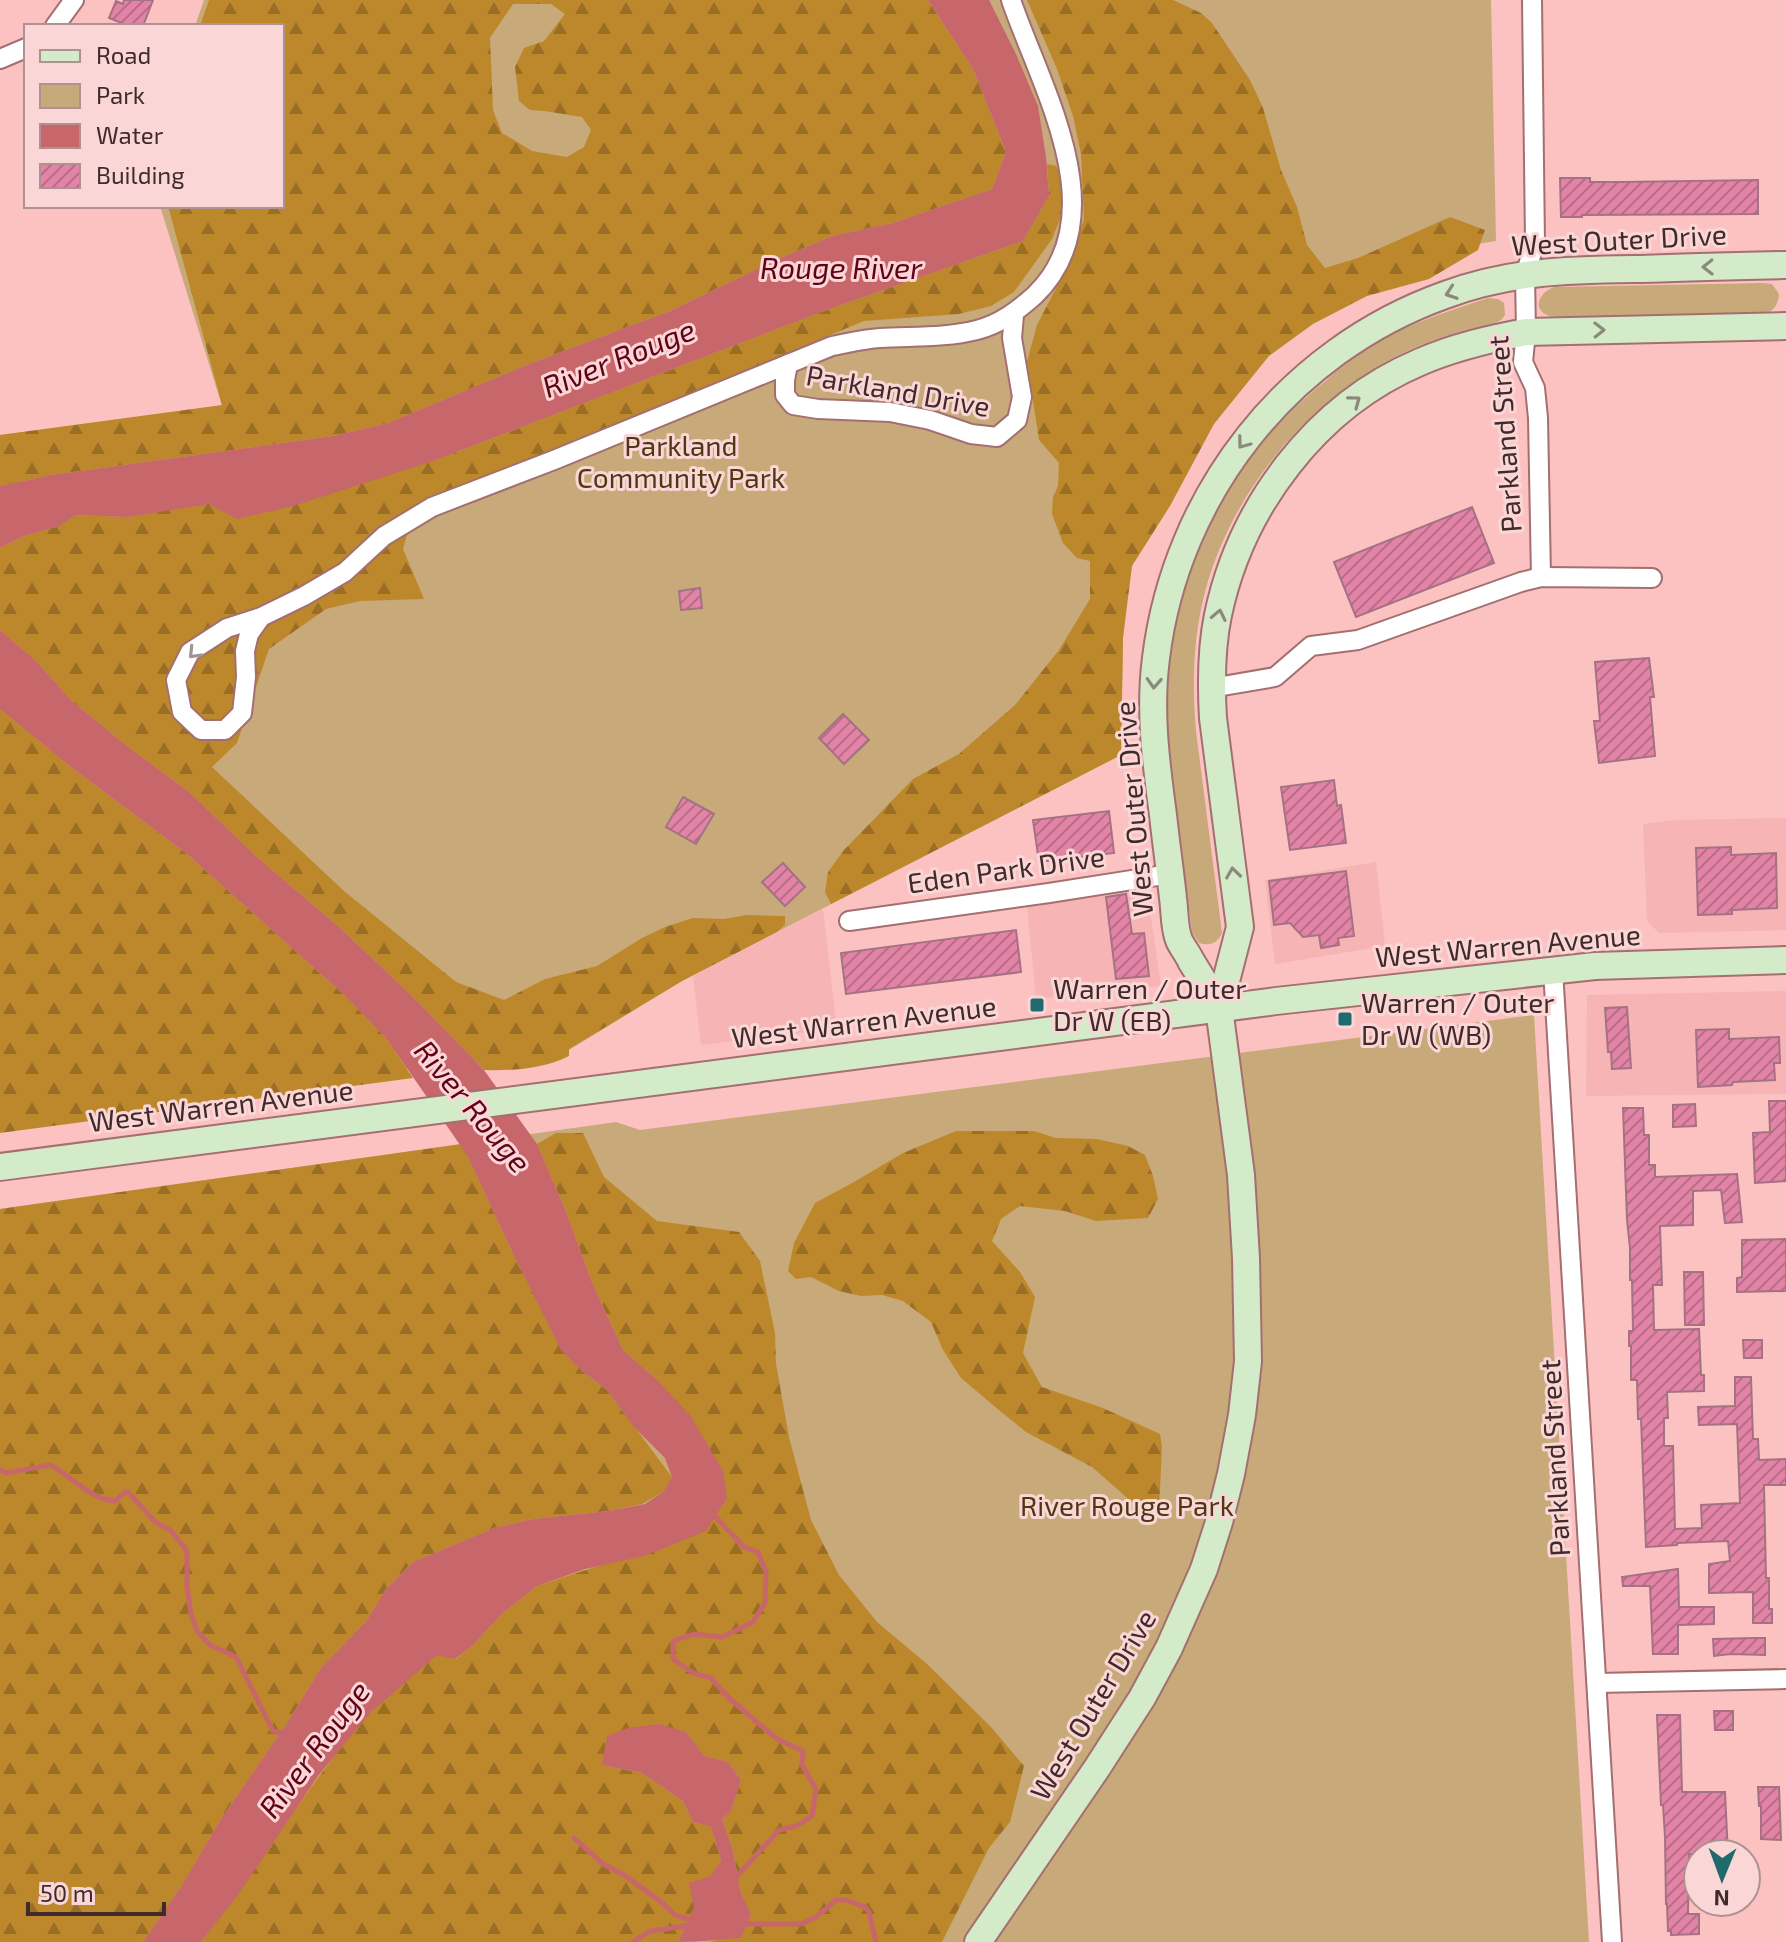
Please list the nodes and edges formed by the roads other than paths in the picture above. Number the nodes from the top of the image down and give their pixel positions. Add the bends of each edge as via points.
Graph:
1 (74, 0) edge
2 (1011, 0) edge
3 (1532, 0) edge
4 (57, 24) edge
5 (24, 49) edge
6 (0, 59) edge
7 (1786, 265) edge
8 (1525, 275) junction
9 (1014, 315) junction
10 (1786, 326) edge
11 (1526, 332) junction
12 (788, 364) junction
13 (1541, 577) junction
14 (1652, 578) dead end
15 (261, 617) junction
16 (1211, 688) junction
17 (1170, 874) junction
18 (849, 921) dead end
19 (1234, 950) junction
20 (1187, 953) junction
21 (1786, 960) edge
22 (1553, 970) junction
23 (1219, 1008) junction
24 (0, 1167) edge
25 (1786, 1679) edge
26 (1597, 1683) junction
27 (978, 1942) edge
28 (1612, 1942) edge

1 - 4 street
2 - 9 street via 1064,140 1072,195 1068,240 1047,283
3 - 8 street, Parkland Street via 1535,243
5 - 6 street
7 -> 8 main road, West Outer Drive
8 - 11 street, Parkland Street
8 -> 17 main road, West Outer Drive via 1444,295 1390,318 1324,360 1280,399 1215,484 1177,564 1156,659 1155,749
9 - 12 street via 979,330 832,346
9 - 12 street, Parkland Drive via 1012,338 1022,397 1017,420 997,437 890,412 793,405 785,395
11 -> 10 main road, West Outer Drive
11 - 13 street, Parkland Street via 1523,362 1535,388 1538,418
16 -> 11 main road, West Outer Drive via 1218,616 1229,573 1258,509 1298,452 1356,399 1406,369 1449,350
12 - 15 street via 432,507 384,536 345,572
13 - 14 street
13 - 16 street via 1358,640 1311,646 1275,677
15 -> 15 street via 227,628 190,652 176,680 182,712 201,730 225,730 242,713 245,651
19 -> 16 main road, West Outer Drive via 1240,927
17 - 18 street, Eden Park Drive
17 - 20 main road, West Outer Drive via 1178,939
19 - 20 main road
19 - 23 main road, West Outer Drive
20 - 23 main road, West Outer Drive
21 - 22 main road, West Warren Avenue
22 - 23 main road, West Warren Avenue
22 - 26 street, Parkland Street
23 - 24 main road, West Warren Avenue
23 - 27 main road, West Outer Drive via 1241,1175 1248,1361 1225,1498 1204,1569 1142,1698
25 - 26 street
26 - 28 street, Parkland Street

